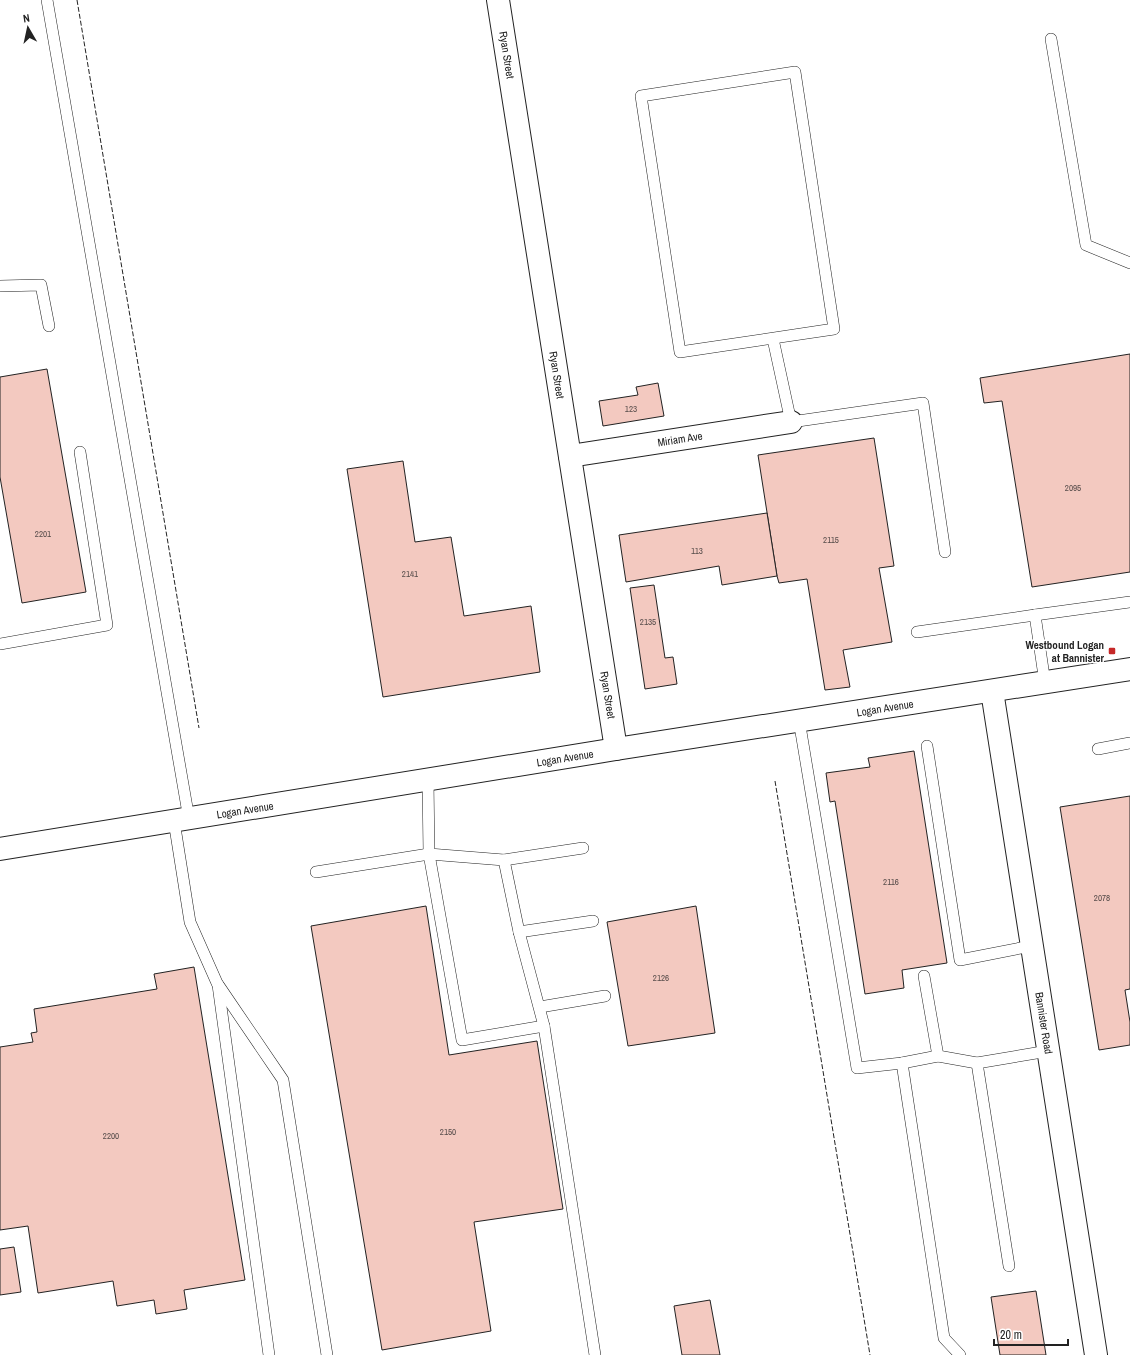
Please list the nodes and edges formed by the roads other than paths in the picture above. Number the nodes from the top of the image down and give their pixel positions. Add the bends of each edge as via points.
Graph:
1 (47, 0) edge
2 (498, 0) edge
3 (1051, 39) dead end
4 (1130, 263) edge
5 (0, 286) edge
6 (49, 326) dead end
7 (773, 339) junction
8 (791, 422) junction
9 (80, 452) dead end
10 (570, 456) junction
11 (945, 552) dead end
12 (1130, 602) edge
13 (1035, 615) junction
14 (917, 632) dead end
15 (0, 644) edge
16 (1130, 670) edge
17 (1045, 682) junction
18 (992, 691) junction
19 (799, 720) junction
20 (1130, 743) edge
21 (927, 746) dead end
22 (616, 749) junction
23 (1098, 749) dead end
24 (428, 780) junction
25 (182, 820) junction
26 (583, 848) dead end
27 (0, 849) edge
28 (429, 854) junction
29 (504, 860) junction
30 (316, 872) dead end
31 (593, 921) dead end
32 (519, 932) junction
33 (1031, 946) junction
34 (924, 976) dead end
35 (217, 983) junction
36 (605, 996) dead end
37 (540, 1007) junction
38 (544, 1026) junction
39 (1048, 1051) junction
40 (938, 1056) junction
41 (902, 1063) junction
42 (977, 1063) junction
43 (1009, 1266) dead end
44 (269, 1355) edge
45 (327, 1355) edge
46 (595, 1355) edge
47 (960, 1355) edge
48 (1096, 1355) edge

1 - 25 lane
2 - 10 street, Ryan Street
3 - 4 lane via 1086,245
5 - 6 lane via 40,285
7 - 7 lane via 680,352 641,96 795,72 834,329
7 - 8 lane
8 - 10 street, Miriam Ave
8 - 11 lane via 923,403
9 - 15 lane via 107,625
10 - 22 street, Ryan Street
12 - 13 lane
13 - 14 lane
13 - 17 lane
16 - 17 street, Logan Avenue
17 - 18 street, Logan Avenue
18 - 19 street, Logan Avenue
18 - 33 street, Bannister Road
19 - 22 street, Logan Avenue
19 - 41 lane via 857,1068
20 - 23 lane
21 - 33 lane via 960,960
22 - 24 street, Logan Avenue
24 - 25 street, Logan Avenue
24 - 28 lane
25 - 27 street, Logan Avenue
25 - 35 lane via 190,922
26 - 29 lane
28 - 29 lane
28 - 30 lane
28 - 38 lane via 462,1040
29 - 32 lane
31 - 32 lane
32 - 37 lane
33 - 39 street, Bannister Road
34 - 40 lane
35 - 44 lane
35 - 45 lane via 283,1080
36 - 37 lane
37 - 38 lane
38 - 46 lane
39 - 42 lane
39 - 48 street, Bannister Road
40 - 41 lane
40 - 42 lane
41 - 47 lane via 944,1338
42 - 43 lane

